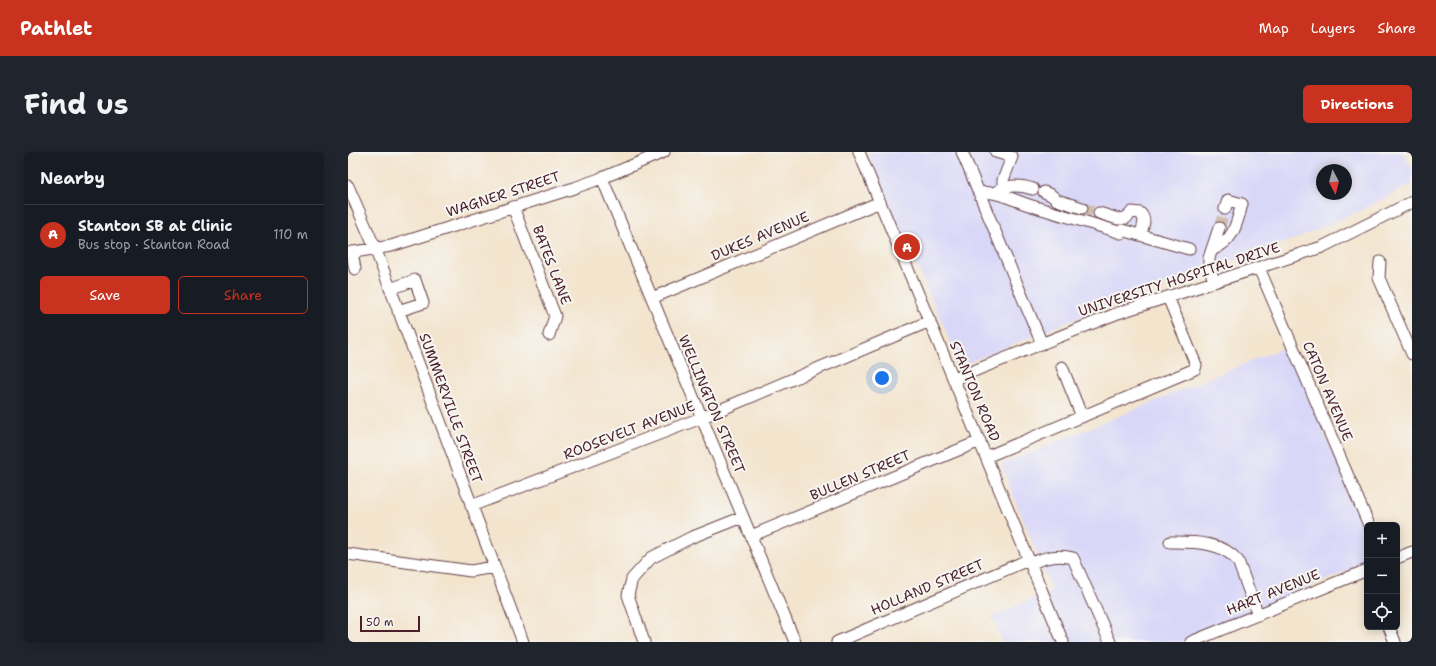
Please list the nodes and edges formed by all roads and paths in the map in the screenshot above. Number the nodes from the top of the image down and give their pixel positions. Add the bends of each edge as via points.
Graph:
1 (664, 152) edge
2 (859, 152) edge
3 (962, 152) edge
4 (996, 152) edge
5 (602, 178) junction
6 (348, 186) edge
7 (998, 191) junction
8 (979, 193) junction
9 (880, 202) junction
10 (1412, 202) edge
11 (513, 207) junction
12 (1082, 208) tunnel mouth
13 (1225, 209) dead end
14 (1099, 213) tunnel mouth
15 (1219, 228) tunnel mouth
16 (1140, 235) junction
17 (375, 248) junction
18 (1189, 249) dead end
19 (1212, 250) junction
20 (350, 252) edge
21 (1380, 262) dead end
22 (1259, 268) junction
23 (355, 269) dead end
24 (1214, 282) junction
25 (390, 289) junction
26 (1168, 297) junction
27 (652, 298) junction
28 (398, 311) junction
29 (930, 321) junction
30 (549, 335) dead end
31 (1042, 344) junction
32 (1412, 354) edge
33 (1062, 367) dead end
34 (954, 379) junction
35 (1082, 417) junction
36 (701, 418) junction
37 (980, 441) junction
38 (986, 457) junction
39 (471, 506) junction
40 (744, 517) junction
41 (1368, 522) edge
42 (751, 536) junction
43 (1170, 542) dead end
44 (1412, 552) edge
45 (348, 554) edge
46 (1400, 557) edge
47 (1029, 562) junction
48 (494, 567) junction
49 (1364, 573) edge
50 (1258, 615) junction
51 (1390, 630) edge
52 (523, 642) edge
53 (644, 642) edge
54 (795, 642) edge
55 (837, 642) edge
56 (1063, 642) edge
57 (1110, 642) edge
58 (1191, 642) edge
59 (1395, 642) edge

1 - 5 street, WAGNER STREET
2 - 9 street, STANTON ROAD
3 - 8 street
4 - 7 street via 1012,157
5 - 11 street, WAGNER STREET
5 - 27 street, WELLINGTON STREET
6 - 17 street, SUMMERVILLE STREET
7 - 8 street
7 - 12 street via 1018,186 1051,195 1057,200
7 - 16 street via 1029,205 1121,233 1122,230
8 - 31 street
9 - 27 street, DUKES AVENUE
9 - 29 street, STANTON ROAD
10 - 22 street, UNIVERSITY HOSPITAL DRIVE via 1322,247
11 - 17 street, WAGNER STREET via 391,246
11 - 30 street, BATES LANE via 556,316
13 - 19 street via 1228,200 1242,204 1236,228 1227,242
14 - 16 street via 1118,219 1126,218 1132,212 1140,213 1144,221
15 - 19 street
16 - 18 street
17 - 20 street, WAGNER STREET
17 - 25 street, SUMMERVILLE STREET
19 - 24 street via 1209,264
20 - 23 street
21 - 32 street via 1379,278
22 - 24 street, UNIVERSITY HOSPITAL DRIVE
22 - 41 street, CATON AVENUE
24 - 26 street, UNIVERSITY HOSPITAL DRIVE
25 - 28 street, SUMMERVILLE STREET
25 - 28 street via 415,280 423,303
26 - 31 street, UNIVERSITY HOSPITAL DRIVE via 1111,316
26 - 35 street via 1196,369
27 - 36 street, WELLINGTON STREET
28 - 39 street, SUMMERVILLE STREET
29 - 34 street, STANTON ROAD
29 - 36 street, ROOSEVELT AVENUE
31 - 34 street, UNIVERSITY HOSPITAL DRIVE
33 - 35 street
34 - 37 street, STANTON ROAD
35 - 38 street
36 - 39 street, ROOSEVELT AVENUE
36 - 40 street, WELLINGTON STREET
37 - 38 street, STANTON ROAD
37 - 42 street, BULLEN STREET
38 - 47 street, STANTON ROAD
39 - 48 street, SUMMERVILLE STREET
40 - 42 street, WELLINGTON STREET
40 - 53 street via 690,538 651,558 632,579 628,595
42 - 54 street, WELLINGTON STREET
43 - 50 street via 1212,545 1232,554 1238,561
44 - 46 street
45 - 48 street via 470,571
47 - 55 street, HOLLAND STREET
47 - 56 street, STANTON ROAD
47 - 57 street, HOLLAND STREET via 1065,555 1074,558
48 - 52 street, SUMMERVILLE STREET
49 - 50 street, HART AVENUE
50 - 58 street, HART AVENUE
51 - 59 street

